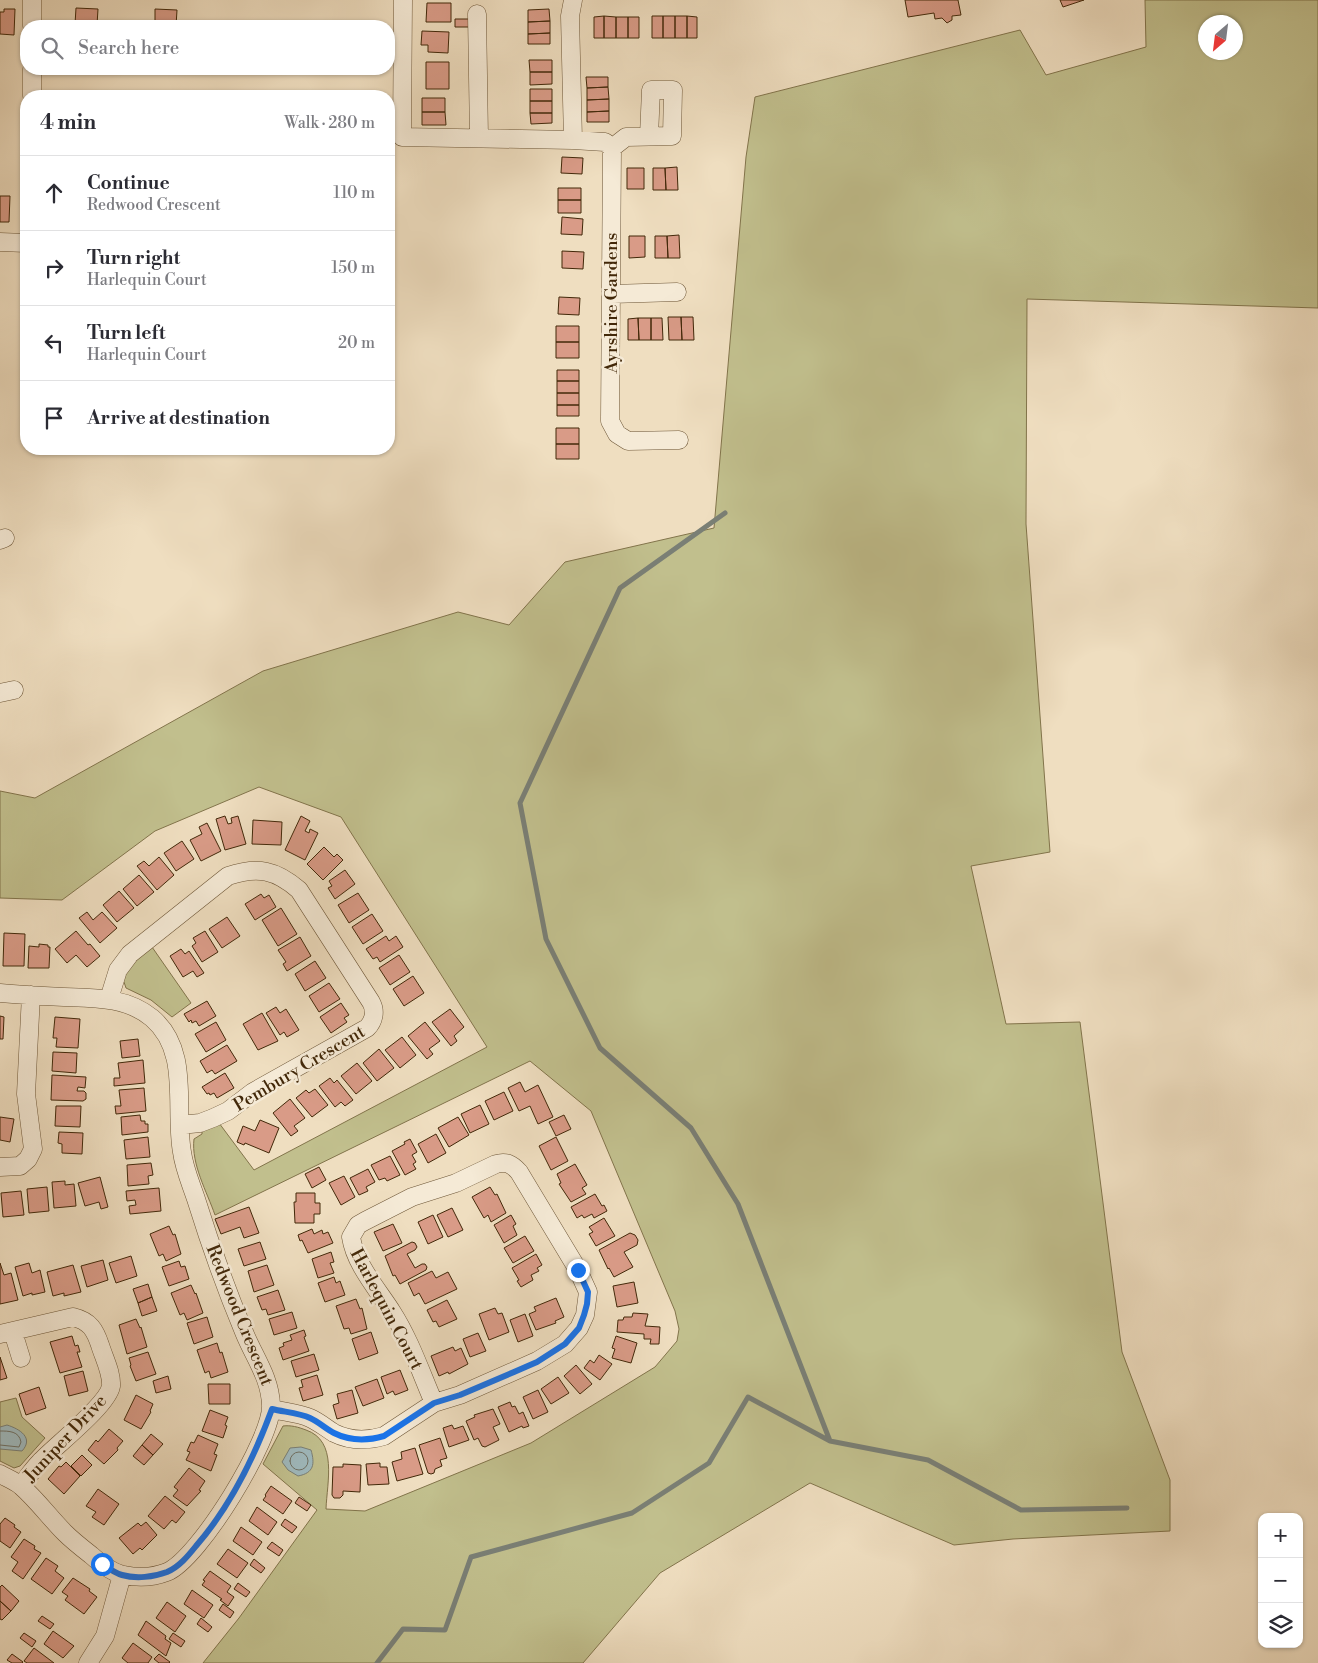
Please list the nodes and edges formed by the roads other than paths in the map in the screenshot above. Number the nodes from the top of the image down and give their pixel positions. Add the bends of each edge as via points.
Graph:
1 (32, 0) edge
2 (403, 0) edge
3 (568, 5) edge
4 (477, 14) dead end
5 (32, 20) edge
6 (32, 75) edge
7 (32, 90) edge
8 (649, 136) dead end
9 (479, 138) junction
10 (573, 140) junction
11 (612, 148) junction
12 (0, 242) edge
13 (20, 243) edge
14 (677, 292) dead end
15 (611, 294) junction
16 (679, 440) dead end
17 (0, 993) edge
18 (31, 995) junction
19 (109, 999) junction
20 (180, 1125) junction
21 (0, 1167) edge
22 (7, 1333) edge
23 (21, 1358) dead end
24 (434, 1403) junction
25 (272, 1409) junction
26 (0, 1474) edge
27 (20, 1486) junction
28 (122, 1575) junction
29 (88, 1663) edge

1 - 5 street
2 - 9 street via 402,137
3 - 10 street
4 - 9 street
6 - 7 street
8 - 11 street via 626,137
9 - 10 street
10 - 11 street via 605,142
11 - 15 street, Ayrshire Gardens
12 - 13 street
14 - 15 street
15 - 16 street, Ayrshire Gardens via 610,421 617,434 628,441
17 - 18 street, Redwood Crescent
18 - 19 street, Redwood Crescent
18 - 21 street via 26,1094 33,1149 20,1166
19 - 20 street, Redwood Crescent via 140,1009 152,1018 172,1043
19 - 20 street, Pembury Crescent via 118,970 130,954 228,876 261,870 287,879 299,890 371,1002 374,1017 367,1028 253,1092 214,1118
20 - 25 street, Redwood Crescent via 182,1153 200,1214 226,1289 271,1391
22 - 23 street, Juniper Drive
22 - 27 street, Juniper Drive via 62,1319 81,1319 95,1330 111,1380 109,1392 98,1407 39,1463
24 - 24 street, Harlequin Court via 407,1340 392,1311 374,1288 351,1238 358,1225 412,1197 456,1183 503,1162 519,1172 584,1281 588,1292 584,1315 572,1338 554,1352 505,1376
24 - 25 street, Harlequin Court via 384,1436 365,1440 350,1439 311,1418
25 - 28 street, Redwood Crescent via 237,1486 217,1519 187,1557 168,1572 146,1577
26 - 27 street, Redwood Crescent
27 - 28 street, Redwood Crescent via 66,1534 102,1564
28 - 29 street via 105,1636

